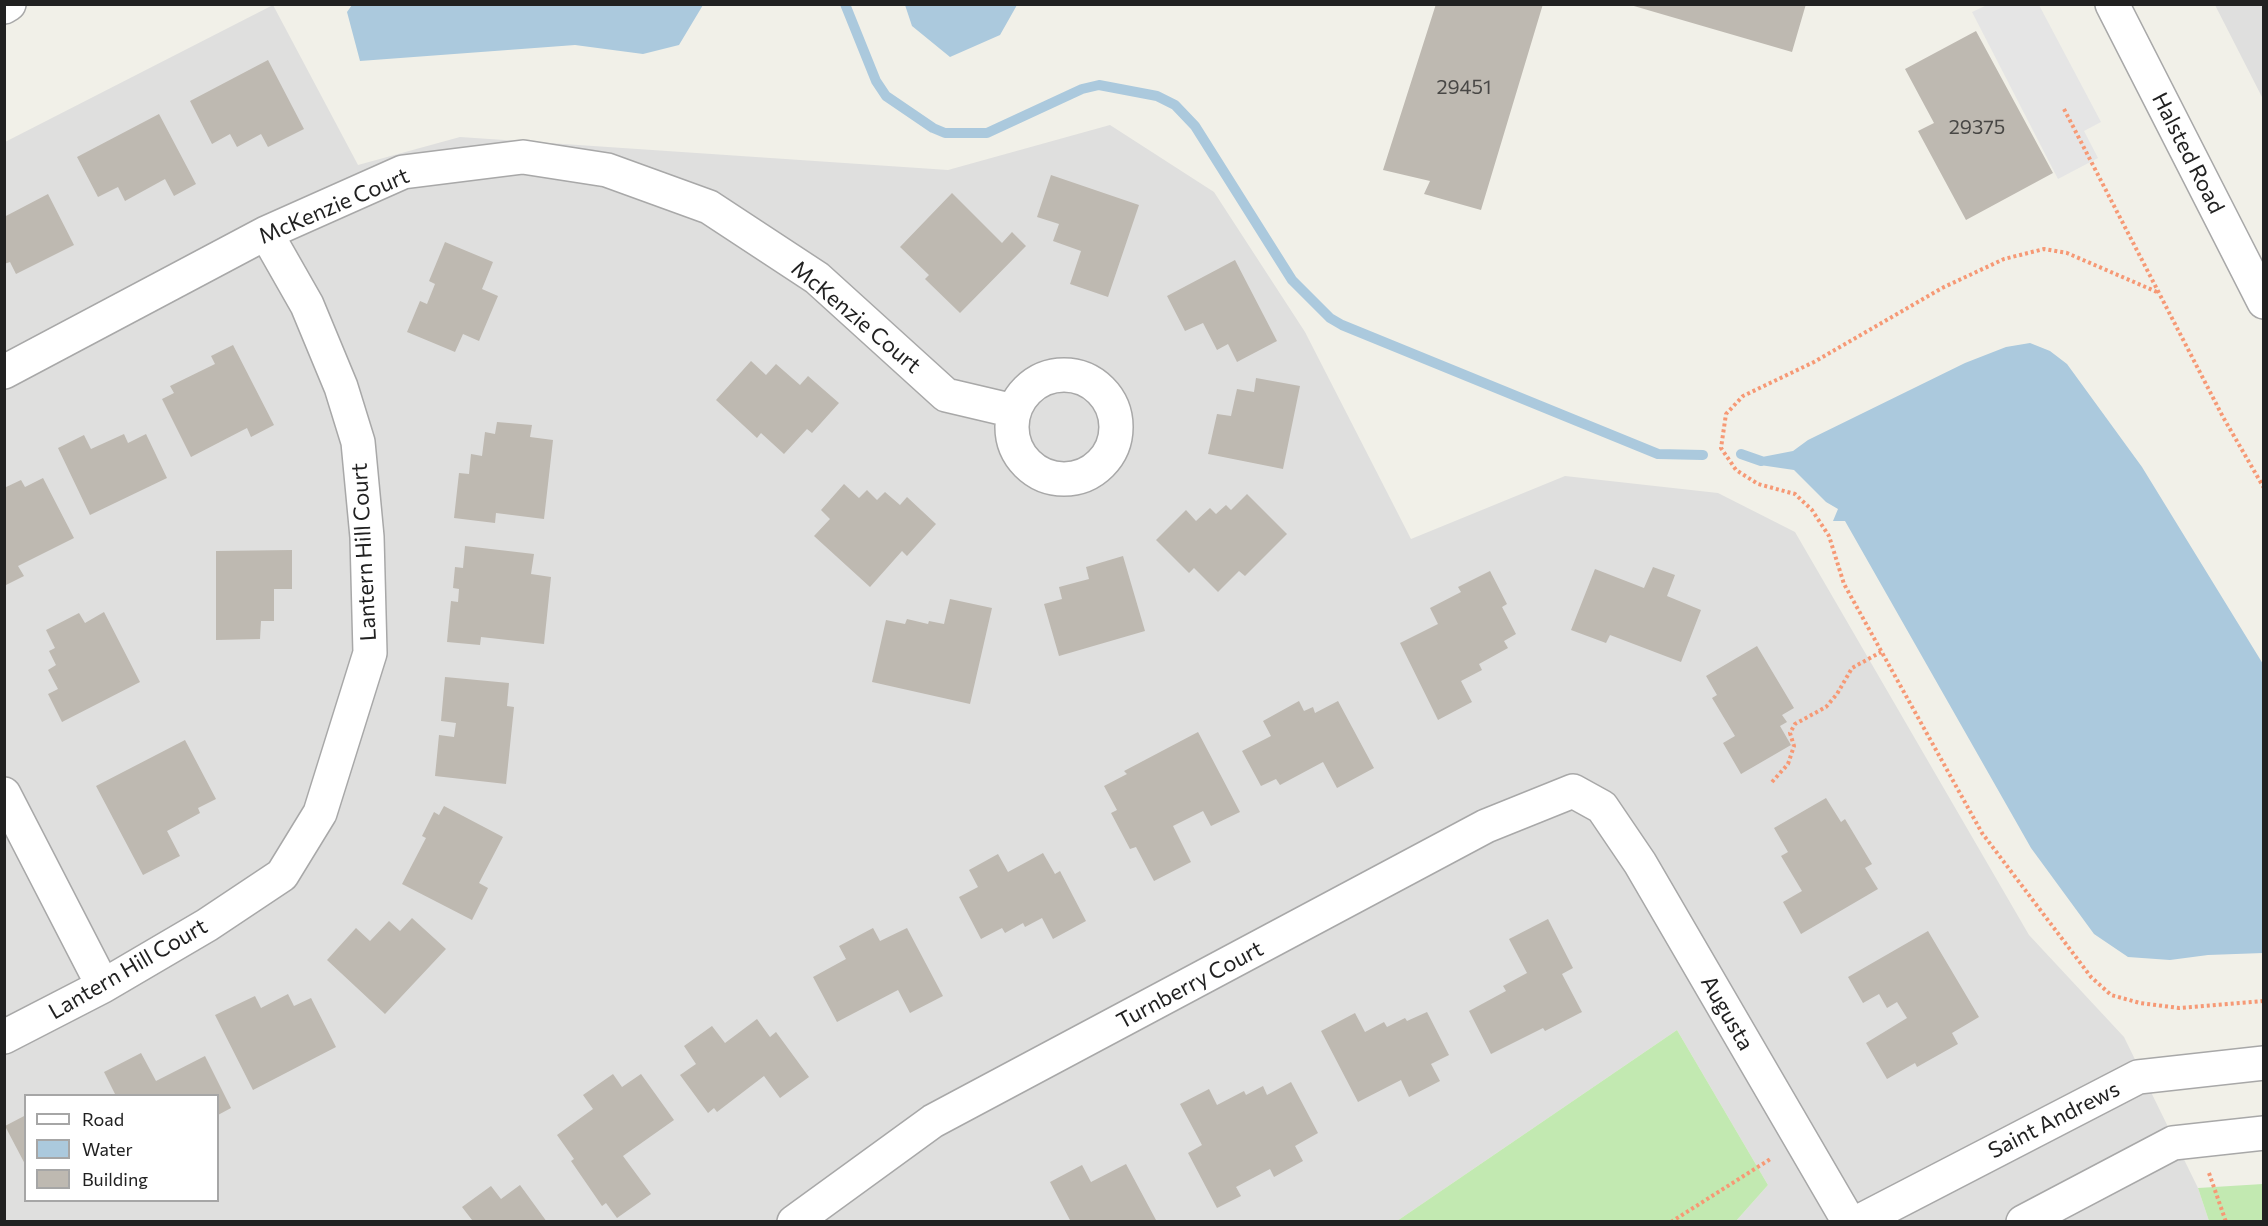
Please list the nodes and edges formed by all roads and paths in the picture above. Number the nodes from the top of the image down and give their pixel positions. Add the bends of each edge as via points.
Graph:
1 (9, 4) edge
2 (2112, 4) edge
3 (4, 7) edge
4 (2064, 109) dead end
5 (266, 234) junction
6 (2157, 292) junction
7 (2264, 302) edge
8 (4, 372) edge
9 (1014, 411) dead end
10 (2264, 488) edge
11 (1881, 652) junction
12 (1772, 782) dead end
13 (4, 794) edge
14 (1602, 807) joint
15 (103, 986) junction
16 (2264, 1001) edge
17 (4, 1037) edge
18 (2264, 1063) edge
19 (2264, 1133) edge
20 (2201, 1140) junction
21 (1802, 1141) junction
22 (794, 1221) edge
23 (1671, 1221) edge
24 (1849, 1221) edge
25 (1858, 1221) edge
26 (2023, 1221) edge
27 (2226, 1221) edge

1 - 3 street
2 - 7 street, Halsted Road
4 - 6 path
5 - 8 street, McKenzie Court
5 - 9 street, McKenzie Court via 403,172 523,157 607,170 709,207 817,278 946,395
5 - 15 street, Lantern Hill Court via 307,305 342,387 358,442 367,537 370,653 320,813 282,874 207,925
6 - 10 path
6 - 11 path via 2067,253 2044,249 2004,259 1942,288 1814,362 1743,396 1726,414 1722,448 1736,471 1758,484 1795,494 1812,510 1829,536 1844,584
11 - 12 path via 1852,668 1826,707 1796,724 1790,733 1794,746 1788,764
11 - 16 path via 1982,833 2091,977 2111,995 2140,1003 2179,1008
13 - 15 street
14 - 21 street, Augusta via 1641,863
14 - 22 street, Turnberry Court via 1573,791 1486,826 933,1121
15 - 17 street, Lantern Hill Court
18 - 25 street, Saint Andrews via 2138,1077
19 - 20 street
20 - 26 street via 2173,1143
20 - 27 path
21 - 23 path
21 - 24 street, Augusta

